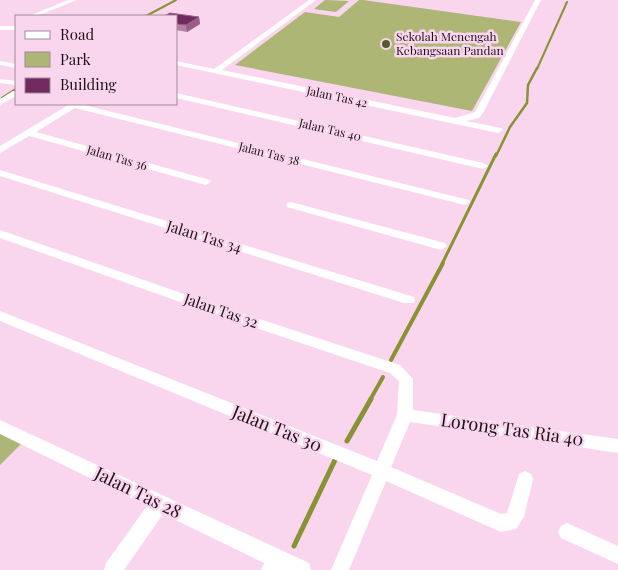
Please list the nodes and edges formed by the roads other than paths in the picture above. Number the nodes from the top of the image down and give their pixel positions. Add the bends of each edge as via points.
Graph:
1 (74, 0) edge
2 (313, 0) edge
3 (538, 0) edge
4 (35, 15) edge
5 (15, 26) edge
6 (0, 28) edge
7 (0, 62) edge
8 (178, 63) edge
9 (15, 66) edge
10 (216, 71) junction
11 (0, 80) edge
12 (15, 83) edge
13 (15, 94) edge
14 (178, 95) edge
15 (0, 102) edge
16 (73, 105) edge
17 (79, 105) edge
18 (450, 121) junction
19 (498, 130) dead end
20 (28, 133) junction
21 (0, 150) edge
22 (483, 166) dead end
23 (0, 173) edge
24 (206, 182) dead end
25 (465, 202) dead end
26 (291, 205) dead end
27 (0, 234) edge
28 (441, 246) dead end
29 (409, 300) dead end
30 (0, 316) edge
31 (405, 416) junction
32 (0, 427) edge
33 (618, 446) edge
34 (382, 471) junction
35 (525, 479) dead end
36 (160, 503) junction
37 (567, 532) dead end
38 (618, 555) edge
39 (273, 564) edge
40 (343, 569) edge
41 (113, 570) edge
42 (302, 570) edge

1 - 4 street
2 - 10 street
3 - 18 street via 479,113
5 - 6 street
7 - 9 street
8 - 10 street, Jalan Tas 42
10 - 18 street, Jalan Tas 42
11 - 12 street
13 - 15 street
14 - 22 street, Jalan Tas 40
16 - 20 street
17 - 25 street, Jalan Tas 38
18 - 19 street, Jalan Tas 42
20 - 21 street
20 - 24 street, Jalan Tas 36
23 - 29 street, Jalan Tas 34
26 - 28 street
27 - 31 street, Jalan Tas 32 via 395,369 406,380
30 - 34 street, Jalan Tas 30
31 - 33 street, Lorong Tas Ria 40
31 - 34 street
32 - 36 street, Jalan Tas 28
34 - 35 street, Jalan Tas 30 via 501,523 510,523 514,516
34 - 40 street
36 - 39 street, Jalan Tas 28
36 - 41 street
37 - 38 street
39 - 42 street, Jalan Tas 28

